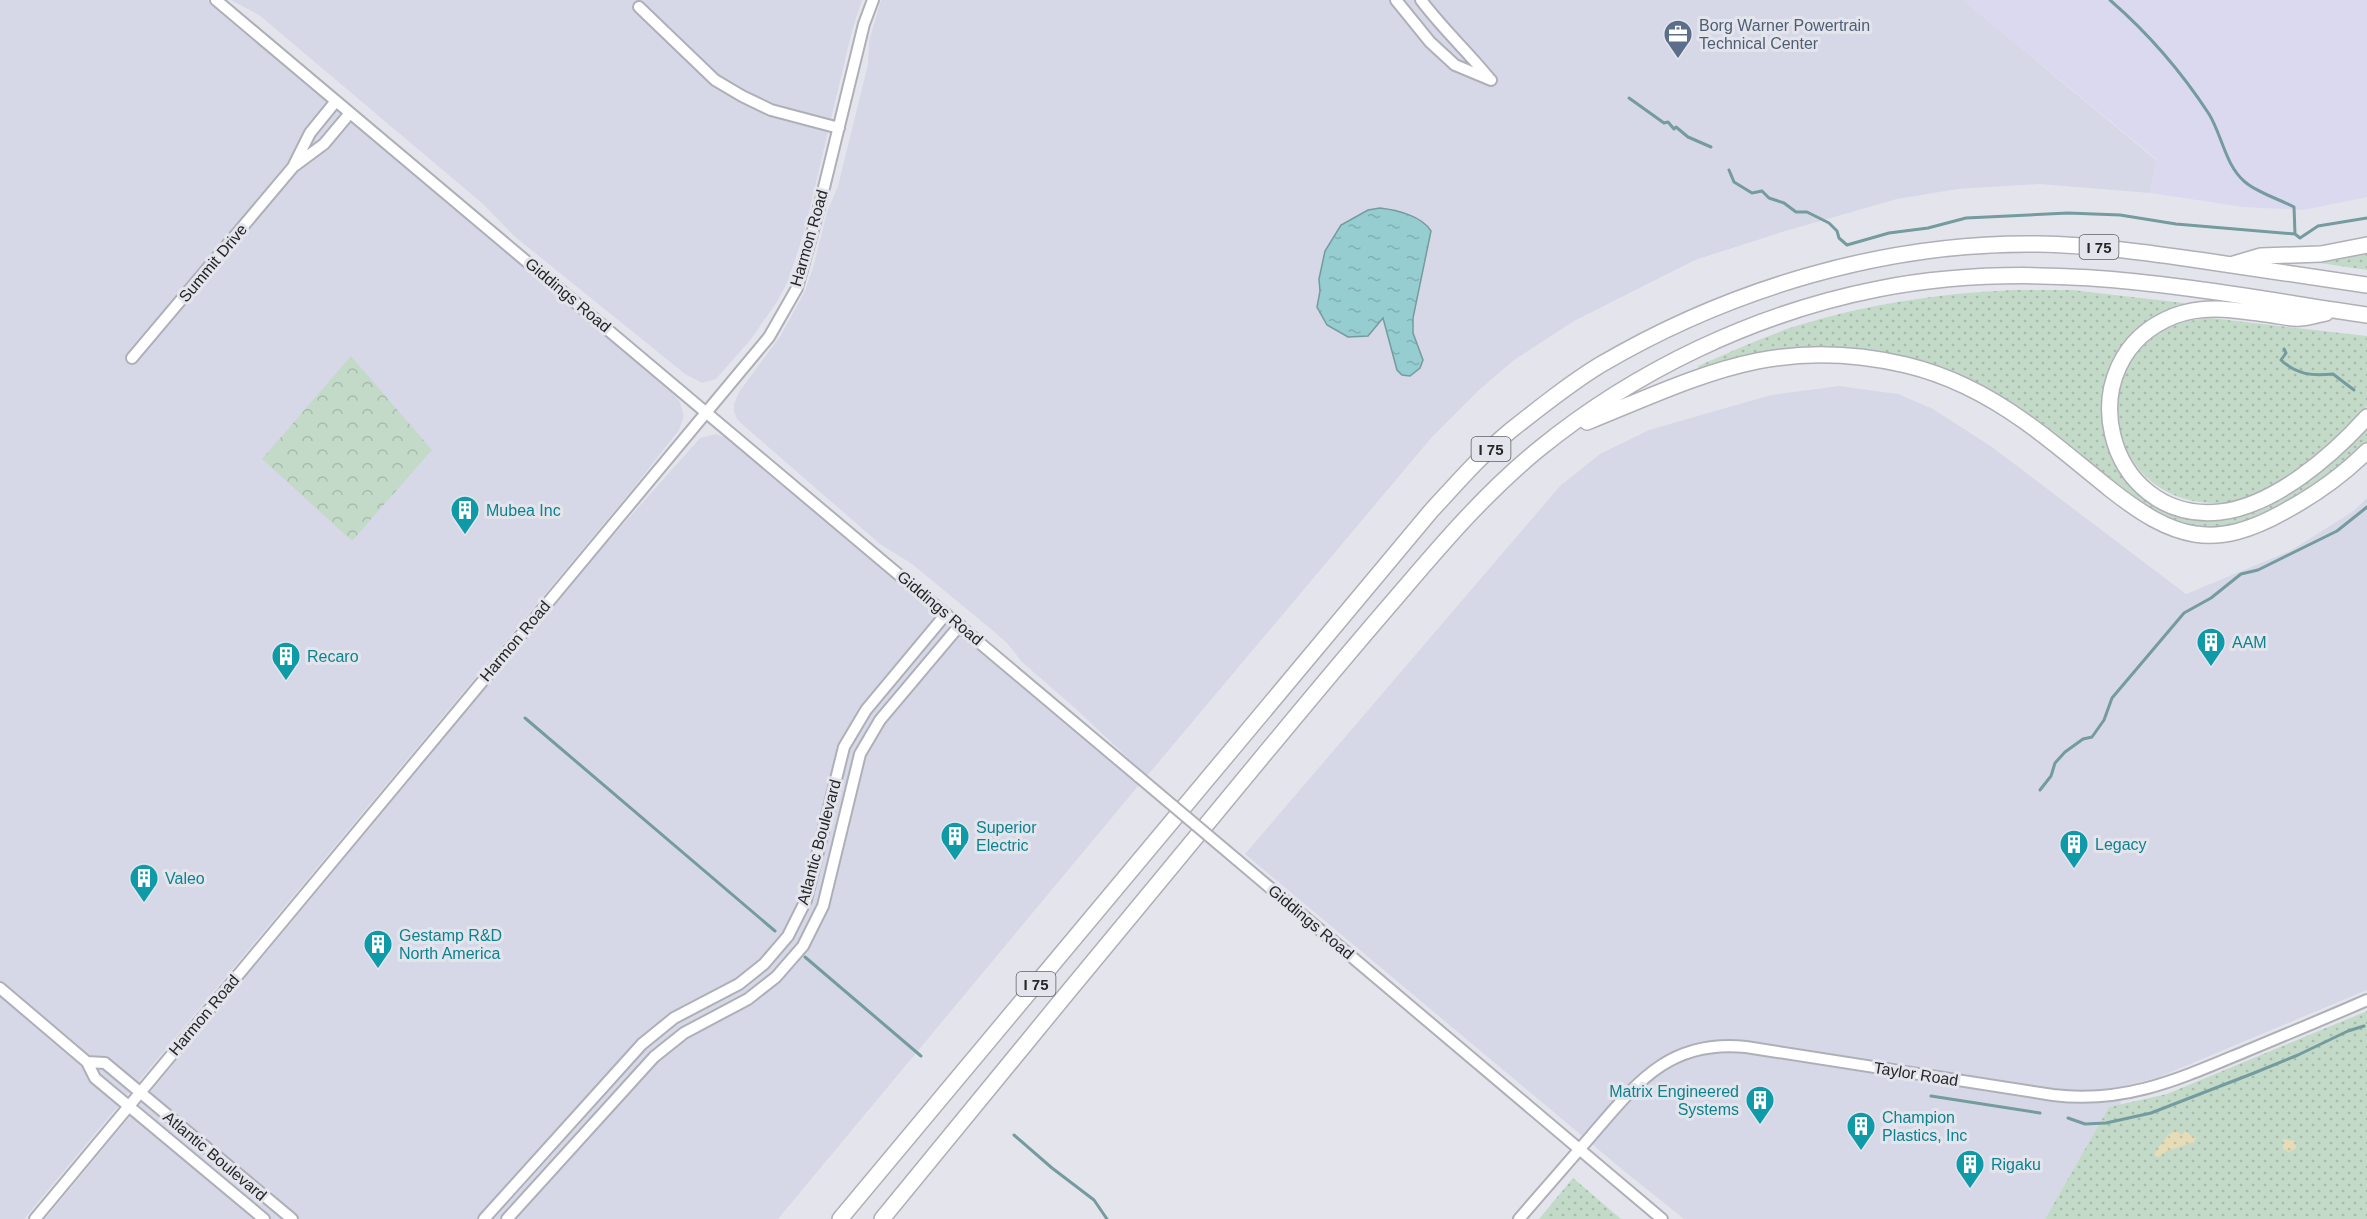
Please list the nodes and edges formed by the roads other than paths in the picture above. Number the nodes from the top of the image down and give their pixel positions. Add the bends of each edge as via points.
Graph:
1 (216, 0) edge
2 (873, 0) edge
3 (1396, 0) edge
4 (1421, 0) edge
5 (639, 7) dead end
6 (336, 101) junction
7 (350, 113) junction
8 (839, 128) junction
9 (293, 167) junction
10 (2367, 245) edge
11 (2230, 265) junction
12 (2367, 285) edge
13 (2337, 310) junction
14 (2367, 315) edge
15 (132, 358) dead end
16 (706, 411) junction
17 (2367, 417) edge
18 (1564, 430) junction
19 (2367, 451) edge
20 (946, 614) junction
21 (960, 625) junction
22 (0, 988) edge
23 (2367, 1000) edge
24 (87, 1062) junction
25 (139, 1093) junction
26 (128, 1107) junction
27 (1580, 1149) junction
28 (35, 1219) edge
29 (264, 1219) edge
30 (292, 1219) edge
31 (484, 1219) edge
32 (507, 1219) edge
33 (840, 1219) edge
34 (882, 1219) edge
35 (1519, 1219) edge
36 (1662, 1219) edge

1 - 6 street, Giddings Road
2 - 8 street, Harmon Road
3 - 4 street via 1430,42 1455,65 1491,80
5 - 8 street via 715,80 771,110
6 - 7 street, Giddings Road
6 - 9 street, Summit Drive via 310,133
7 - 9 street, Summit Drive via 324,144
7 - 16 street, Giddings Road
8 - 16 street, Harmon Road via 797,288 769,337
9 - 15 street, Summit Drive
10 - 11 highway via 2321,254 2260,256
11 - 12 highway, I 75
11 - 33 highway, I 75 via 2062,245 1999,245 1910,254 1804,277 1753,294 1643,341 1599,366 1508,433 1431,511
13 - 14 highway, I 75
13 - 17 highway via 2299,318 2200,309 2164,320 2133,344 2118,369 2109,396 2112,436 2128,470 2154,495 2187,509 2218,512 2257,501 2291,482 2338,447
13 - 18 highway, I 75 via 2087,276 2002,275 1879,289 1814,305 1732,334 1649,375
16 - 20 street, Giddings Road
16 - 25 street, Harmon Road
18 - 19 highway via 1678,384 1744,363 1804,355 1866,357 1928,372 1989,398 2144,515 2196,535 2237,532 2264,522 2315,494
18 - 34 highway, I 75 via 1463,519
20 - 21 street, Giddings Road
20 - 31 street, Atlantic Boulevard via 866,710 844,747 806,900 788,936 764,964 739,984 674,1018 642,1044
21 - 27 street, Giddings Road, bridge
21 - 32 street, Atlantic Boulevard via 880,720 860,754 823,906 803,946 776,977 748,999 684,1033 654,1057
22 - 24 street
23 - 27 street, Taylor Road via 2171,1082 2098,1097 2042,1094 1746,1047 1704,1049 1650,1072
24 - 25 street, Atlantic Boulevard via 105,1063
24 - 26 street, Atlantic Boulevard via 95,1078
25 - 26 street, Harmon Road
25 - 30 street, Atlantic Boulevard
26 - 28 street, Harmon Road
26 - 29 street, Atlantic Boulevard
27 - 35 street, Taylor Road
27 - 36 street, Giddings Road

